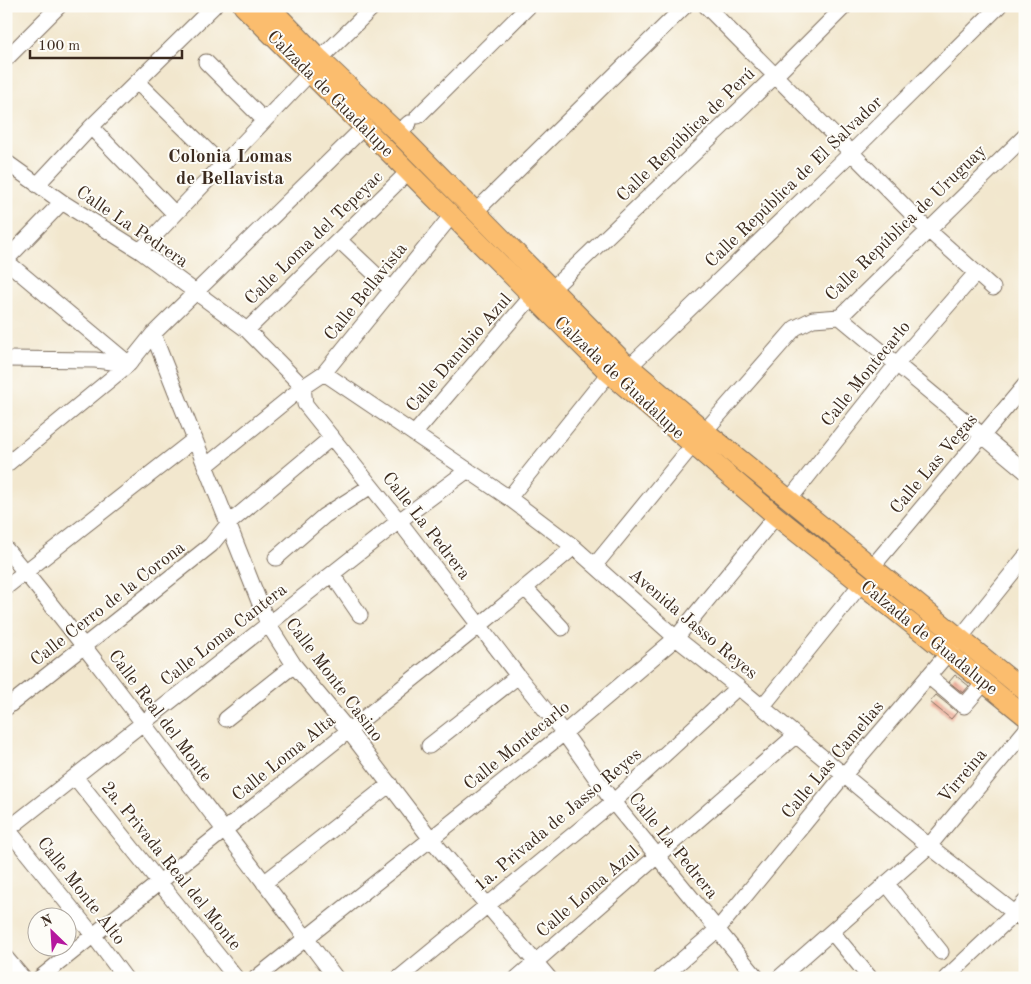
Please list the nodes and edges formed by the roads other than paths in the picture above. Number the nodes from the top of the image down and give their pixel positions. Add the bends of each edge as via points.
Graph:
1 (59, 6) edge
2 (214, 6) edge
3 (243, 6) edge
4 (269, 6) edge
5 (374, 6) edge
6 (529, 6) edge
7 (685, 6) edge
8 (706, 6) edge
9 (845, 6) edge
10 (999, 6) edge
11 (6, 59) edge
12 (206, 62) dead end
13 (314, 66) junction
14 (776, 76) junction
15 (137, 82) junction
16 (264, 120) junction
17 (408, 124) junction
18 (91, 127) junction
19 (363, 128) junction
20 (1025, 136) edge
21 (851, 153) junction
22 (221, 164) junction
23 (7, 165) edge
24 (408, 172) junction
25 (36, 185) junction
26 (62, 202) junction
27 (475, 212) junction
28 (174, 213) junction
29 (452, 215) junction
30 (928, 230) junction
31 (339, 240) junction
32 (140, 251) junction
33 (6, 261) edge
34 (976, 273) junction
35 (993, 288) dead end
36 (552, 289) junction
37 (392, 290) junction
38 (195, 292) junction
39 (532, 296) junction
40 (840, 317) junction
41 (247, 330) junction
42 (153, 334) junction
43 (6, 359) edge
44 (129, 364) junction
45 (896, 365) junction
46 (629, 366) junction
47 (324, 373) junction
48 (609, 373) junction
49 (1025, 385) edge
50 (303, 387) junction
51 (704, 431) junction
52 (414, 434) junction
53 (982, 436) junction
54 (332, 437) junction
55 (195, 439) junction
56 (692, 446) junction
57 (6, 465) edge
58 (206, 466) junction
59 (468, 470) junction
60 (1025, 472) edge
61 (371, 486) junction
62 (509, 498) junction
63 (789, 500) junction
64 (776, 516) junction
65 (399, 521) junction
66 (228, 524) junction
67 (574, 547) junction
68 (6, 549) edge
69 (1025, 557) edge
70 (276, 558) dead end
71 (595, 565) junction
72 (873, 566) junction
73 (26, 572) junction
74 (332, 574) junction
75 (861, 584) junction
76 (6, 588) edge
77 (525, 588) junction
78 (360, 615) dead end
79 (268, 624) junction
80 (480, 626) junction
81 (562, 628) dead end
82 (676, 638) junction
83 (960, 638) junction
84 (84, 647) junction
85 (948, 653) junction
86 (294, 665) junction
87 (518, 676) junction
88 (928, 676) junction
89 (984, 683) junction
90 (738, 687) junction
91 (1025, 692) edge
92 (762, 707) junction
93 (6, 708) edge
94 (1025, 716) edge
95 (226, 719) dead end
96 (142, 723) junction
97 (348, 730) junction
98 (1025, 731) edge
99 (564, 733) junction
100 (796, 735) junction
101 (429, 746) dead end
102 (844, 775) junction
103 (76, 777) junction
104 (390, 784) junction
105 (613, 802) junction
106 (7, 829) edge
107 (223, 831) junction
108 (431, 839) junction
109 (930, 846) junction
110 (657, 856) junction
111 (160, 882) junction
112 (264, 883) junction
113 (886, 883) junction
114 (486, 905) junction
115 (1022, 912) edge
116 (718, 929) junction
117 (832, 932) junction
118 (93, 934) junction
119 (305, 939) junction
120 (941, 952) dead end
121 (6, 958) edge
122 (536, 962) junction
123 (22, 978) edge
124 (40, 978) edge
125 (125, 978) edge
126 (236, 978) edge
127 (256, 978) edge
128 (336, 978) edge
129 (399, 978) edge
130 (517, 978) edge
131 (549, 978) edge
132 (661, 978) edge
133 (757, 978) edge
134 (778, 978) edge
135 (870, 978) edge
136 (946, 978) edge

1 - 11 street
2 - 15 street
3 - 13 main road, Calzada de Guadalupe
4 - 13 main road, Calzada de Guadalupe
5 - 13 street
6 - 17 street
7 - 27 street
8 - 14 street
9 - 14 street, Calle República de Perú
10 - 21 street, Calle República de El Salvador
12 - 16 street
13 - 16 street
13 - 17 main road, Calzada de Guadalupe
13 - 19 main road, Calzada de Guadalupe
14 - 21 street
14 - 36 street, Calle República de Perú
15 - 18 street
15 - 22 street
16 - 22 street
17 - 27 main road, Calzada de Guadalupe
18 - 25 street
18 - 28 street
19 - 24 main road, Calzada de Guadalupe
19 - 38 street
20 - 30 street, Calle República de Uruguay
21 - 30 street
21 - 46 street, Calle República de El Salvador
22 - 28 street
23 - 25 street, Calle La Pedrera
24 - 29 main road, Calzada de Guadalupe
24 - 31 street, Calle Loma del Tepeyac
25 - 26 street, Calle La Pedrera
26 - 32 street, Calle La Pedrera
26 - 33 street
27 - 36 main road, Calzada de Guadalupe
28 - 32 street
29 - 37 street, Calle Bellavista
29 - 39 main road, Calzada de Guadalupe
30 - 34 street
30 - 40 street, Calle República de Uruguay
31 - 37 street
31 - 41 street, Calle Loma del Tepeyac
32 - 38 street, Calle La Pedrera
33 - 44 street
34 - 35 street
34 - 45 street, Calle Montecarlo
36 - 46 main road, Calzada de Guadalupe
37 - 47 street, Calle Bellavista
38 - 41 street, Calle La Pedrera
38 - 42 street
39 - 48 main road, Calzada de Guadalupe
39 - 52 street, Calle Danubio Azul
40 - 45 street
40 - 51 street, Calle República de Uruguay via 812,319 795,328
41 - 50 street, Calle La Pedrera
42 - 44 street
42 - 55 street, Calle Monte Casino
43 - 44 street via 95,360
44 - 57 street
45 - 53 street
45 - 63 street, Calle Montecarlo
46 - 48 street, Calle República de El Salvador
46 - 51 main road, Calzada de Guadalupe
47 - 50 street, Calle Bellavista
47 - 52 street, Avenida Jasso Reyes
48 - 56 main road, Calzada de Guadalupe
48 - 62 street
49 - 53 street, Calle Las Vegas
50 - 54 street, Calle La Pedrera via 305,404
50 - 58 street
51 - 63 main road, Calzada de Guadalupe
52 - 59 street, Avenida Jasso Reyes
53 - 60 street
53 - 72 street, Calle Las Vegas
54 - 61 street, Calle La Pedrera
54 - 66 street, Calle Cerro de la Corona
55 - 58 street, Calle Monte Casino
55 - 73 street
56 - 64 main road, Calzada de Guadalupe
56 - 71 street
58 - 66 street, Calle Monte Casino
59 - 62 street, Avenida Jasso Reyes
59 - 65 street, Calle Loma Cantera
61 - 65 street, Calle La Pedrera
61 - 70 street via 324,516
62 - 67 street, Avenida Jasso Reyes
63 - 72 main road, Calzada de Guadalupe
64 - 75 main road, Calzada de Guadalupe
64 - 82 street, Calle Montecarlo
65 - 74 street, Calle Loma Cantera
65 - 80 street, Calle La Pedrera
66 - 79 street, Calle Monte Casino
66 - 84 street, Calle Cerro de la Corona via 211,545
67 - 71 street, Avenida Jasso Reyes
67 - 77 street, Calle Loma Alta
68 - 73 street, Calle Real del Monte
69 - 83 street, Calle Las Camelias
71 - 82 street, Avenida Jasso Reyes
72 - 83 main road, Calzada de Guadalupe
73 - 76 street
73 - 84 street, Calle Real del Monte
74 - 78 street
74 - 79 street, Calle Loma Cantera
75 - 85 main road, Calzada de Guadalupe
75 - 92 street
77 - 80 street, Calle Loma Alta
77 - 81 street
79 - 86 street, Calle Monte Casino
79 - 96 street, Calle Loma Cantera
80 - 87 street, Calle La Pedrera
80 - 97 street, Calle Loma Alta
82 - 90 street, Avenida Jasso Reyes
82 - 99 street, Calle Montecarlo
83 - 85 street, Calle Las Camelias
83 - 91 main road, Calzada de Guadalupe
84 - 93 street, Calle Cerro de la Corona
84 - 96 street, Calle Real del Monte
85 - 88 street, Calle Las Camelias
85 - 89 main road, Calzada de Guadalupe
86 - 95 street
86 - 97 street, Calle Monte Casino
87 - 99 street, Calle La Pedrera
87 - 101 street
88 - 89 street via 964,706
88 - 102 street, Calle Las Camelias
89 - 94 main road, Calzada de Guadalupe
90 - 92 street, Avenida Jasso Reyes
90 - 105 street, 1a. Privada de Jasso Reyes
92 - 100 street, Avenida Jasso Reyes
96 - 103 street, Calle Loma Cantera
96 - 107 street, Calle Real del Monte
97 - 104 street, Calle Monte Casino
97 - 107 street, Calle Loma Alta
98 - 109 street, Virreina
99 - 105 street, Calle La Pedrera
99 - 108 street, Calle Montecarlo
100 - 102 street, Avenida Jasso Reyes
100 - 110 street, Calle Loma Azul
102 - 109 street, Avenida Jasso Reyes
102 - 116 street, Calle Las Camelias
103 - 106 street, Calle Loma Cantera
103 - 111 street, 2a. Privada Real del Monte
104 - 108 street, Calle Monte Casino
104 - 112 street
105 - 110 street, Calle La Pedrera
105 - 114 street, 1a. Privada de Jasso Reyes
106 - 118 street, Calle Monte Alto
107 - 111 street, Calle Loma Alta
107 - 112 street, Calle Real del Monte
108 - 114 street, Calle Monte Casino
108 - 119 street, Calle Montecarlo
109 - 113 street, Virreina
109 - 115 street, Avenida Jasso Reyes
110 - 116 street, Calle La Pedrera
110 - 122 street, Calle Loma Azul
111 - 118 street, Calle Loma Alta
111 - 126 street, 2a. Privada Real del Monte
112 - 119 street, Calle Real del Monte
113 - 117 street, Virreina
113 - 120 street
114 - 122 street, Calle Monte Casino
114 - 129 street, 1a. Privada de Jasso Reyes
115 - 136 street
116 - 132 street, Calle Las Camelias
116 - 133 street, Calle La Pedrera
117 - 134 street, Virreina
117 - 135 street
118 - 124 street, Calle Loma Alta
118 - 125 street, Calle Monte Alto
119 - 127 street, Calle Montecarlo
119 - 128 street, Calle Real del Monte
121 - 123 street
122 - 130 street, Calle Loma Azul
122 - 131 street, Calle Monte Casino

